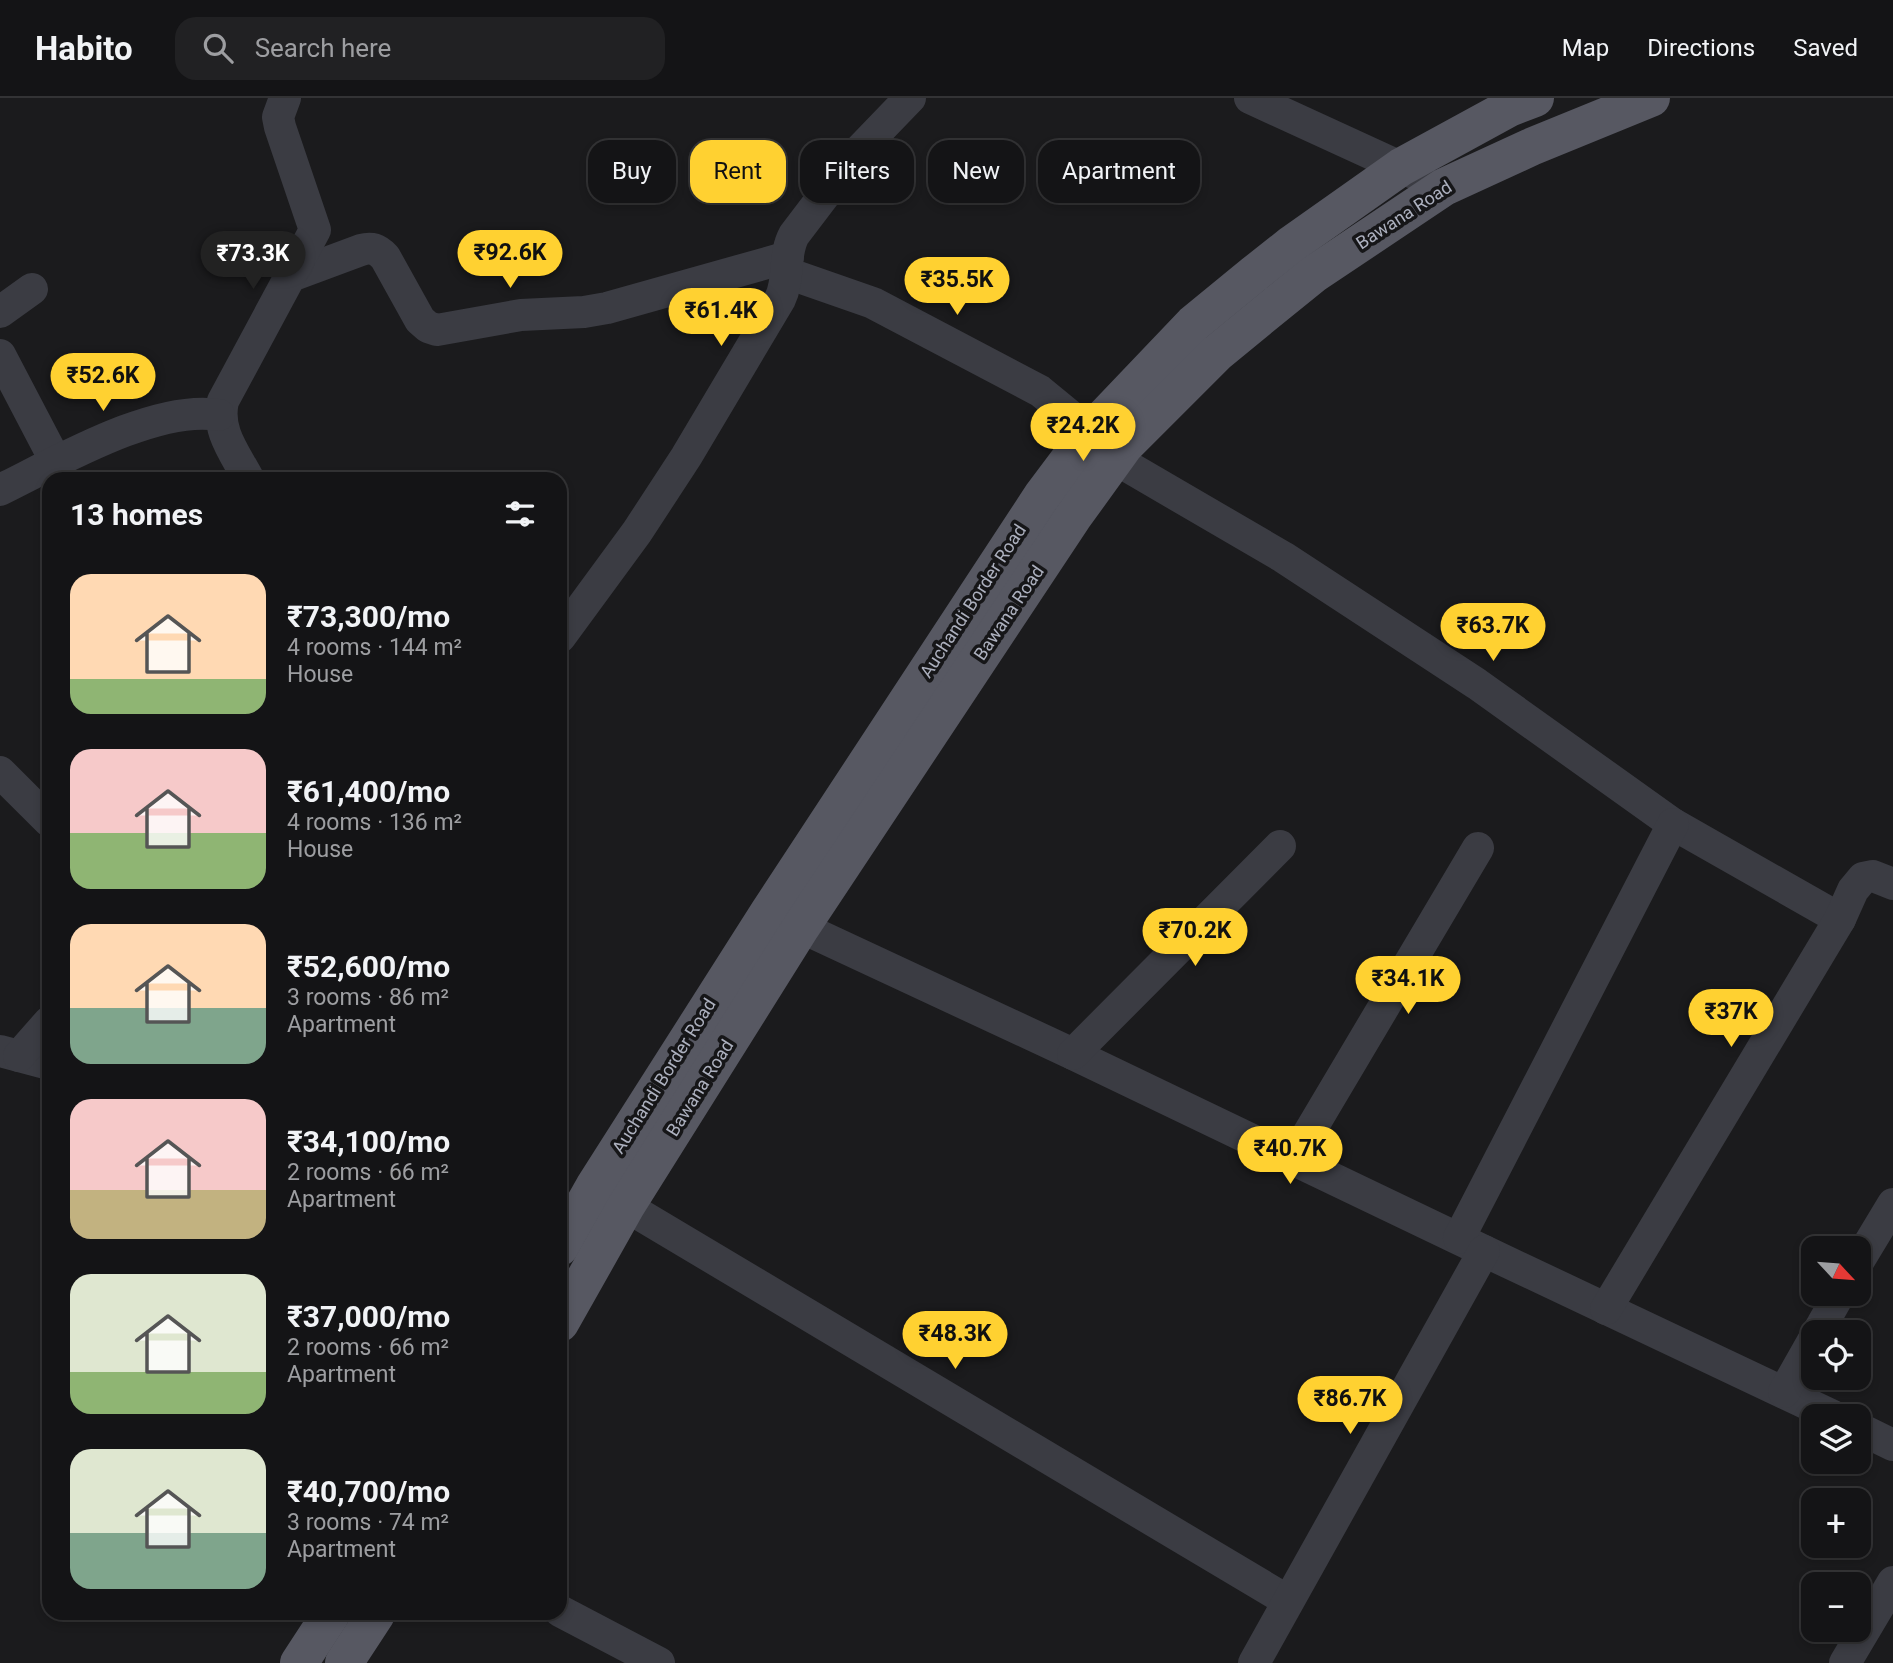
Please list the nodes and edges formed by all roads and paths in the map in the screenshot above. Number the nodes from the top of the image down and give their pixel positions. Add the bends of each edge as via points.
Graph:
1 (285, 98) edge
2 (909, 98) edge
3 (1250, 98) edge
4 (1651, 98) edge
5 (1515, 101) edge
6 (1531, 147) junction
7 (1401, 167) junction
8 (1444, 187) junction
9 (787, 265) junction
10 (1254, 274) junction
11 (291, 276) junction
12 (32, 289) dead end
13 (1278, 303) junction
14 (0, 312) edge
15 (0, 355) edge
16 (219, 415) junction
17 (1090, 432) junction
18 (1115, 459) junction
19 (56, 463) junction
20 (245, 472) edge
21 (0, 490) edge
22 (991, 606) junction
23 (567, 628) edge
24 (0, 772) edge
25 (42, 814) edge
26 (1673, 824) junction
27 (1280, 846) dead end
28 (1478, 848) dead end
29 (1893, 884) edge
30 (1840, 919) junction
31 (785, 920) junction
32 (42, 1031) edge
33 (1073, 1054) junction
34 (23, 1057) edge
35 (1294, 1158) junction
36 (1893, 1204) edge
37 (610, 1210) junction
38 (567, 1228) edge
39 (1871, 1240) edge
40 (1471, 1245) junction
41 (567, 1306) edge
42 (1606, 1309) junction
43 (1801, 1362) edge
44 (1784, 1392) junction
45 (1808, 1404) edge
46 (1871, 1435) edge
47 (1893, 1446) edge
48 (1893, 1582) edge
49 (1288, 1601) junction
50 (567, 1615) edge
51 (327, 1620) edge
52 (372, 1620) edge
53 (299, 1663) edge
54 (344, 1663) edge
55 (659, 1663) edge
56 (1254, 1663) edge
57 (1846, 1663) edge

1 - 11 street via 278,117 280,127 315,230
2 - 9 street via 854,156 794,235
3 - 7 street
4 - 6 main road, Bawana Road
5 - 6 street
5 - 7 main road, Auchandi Border Road
6 - 8 main road, Bawana Road
7 - 8 street
7 - 10 main road, Auchandi Border Road
8 - 13 main road, Bawana Road
9 - 11 street via 607,308 521,314 437,330 420,320 379,250 370,247
9 - 17 street via 904,318 1041,391
9 - 23 street via 780,299 686,457 638,532
10 - 13 main road
10 - 17 main road, Auchandi Border Road via 1192,324
11 - 16 street
12 - 14 street
13 - 18 main road, Bawana Road via 1217,353
15 - 19 street
16 - 19 street via 164,417
16 - 20 street
17 - 18 street
17 - 22 main road, Auchandi Border Road via 1042,496
18 - 22 main road, Bawana Road
18 - 26 street via 1283,557 1477,684
19 - 21 street
22 - 31 main road, Auchandi Border Road
24 - 25 street
26 - 30 street
26 - 40 street
27 - 33 street
28 - 35 street
29 - 30 street via 1873,876 1863,878
30 - 42 street
31 - 33 street
31 - 37 main road, Auchandi Border Road
32 - 34 street
33 - 35 street
35 - 40 street
36 - 39 street
37 - 38 main road, Auchandi Border Road
37 - 41 main road
37 - 49 street
40 - 42 street
40 - 49 street
42 - 44 street
43 - 44 street
44 - 45 street
46 - 47 street
48 - 57 street
49 - 56 street
50 - 55 street
51 - 53 main road
52 - 54 main road

